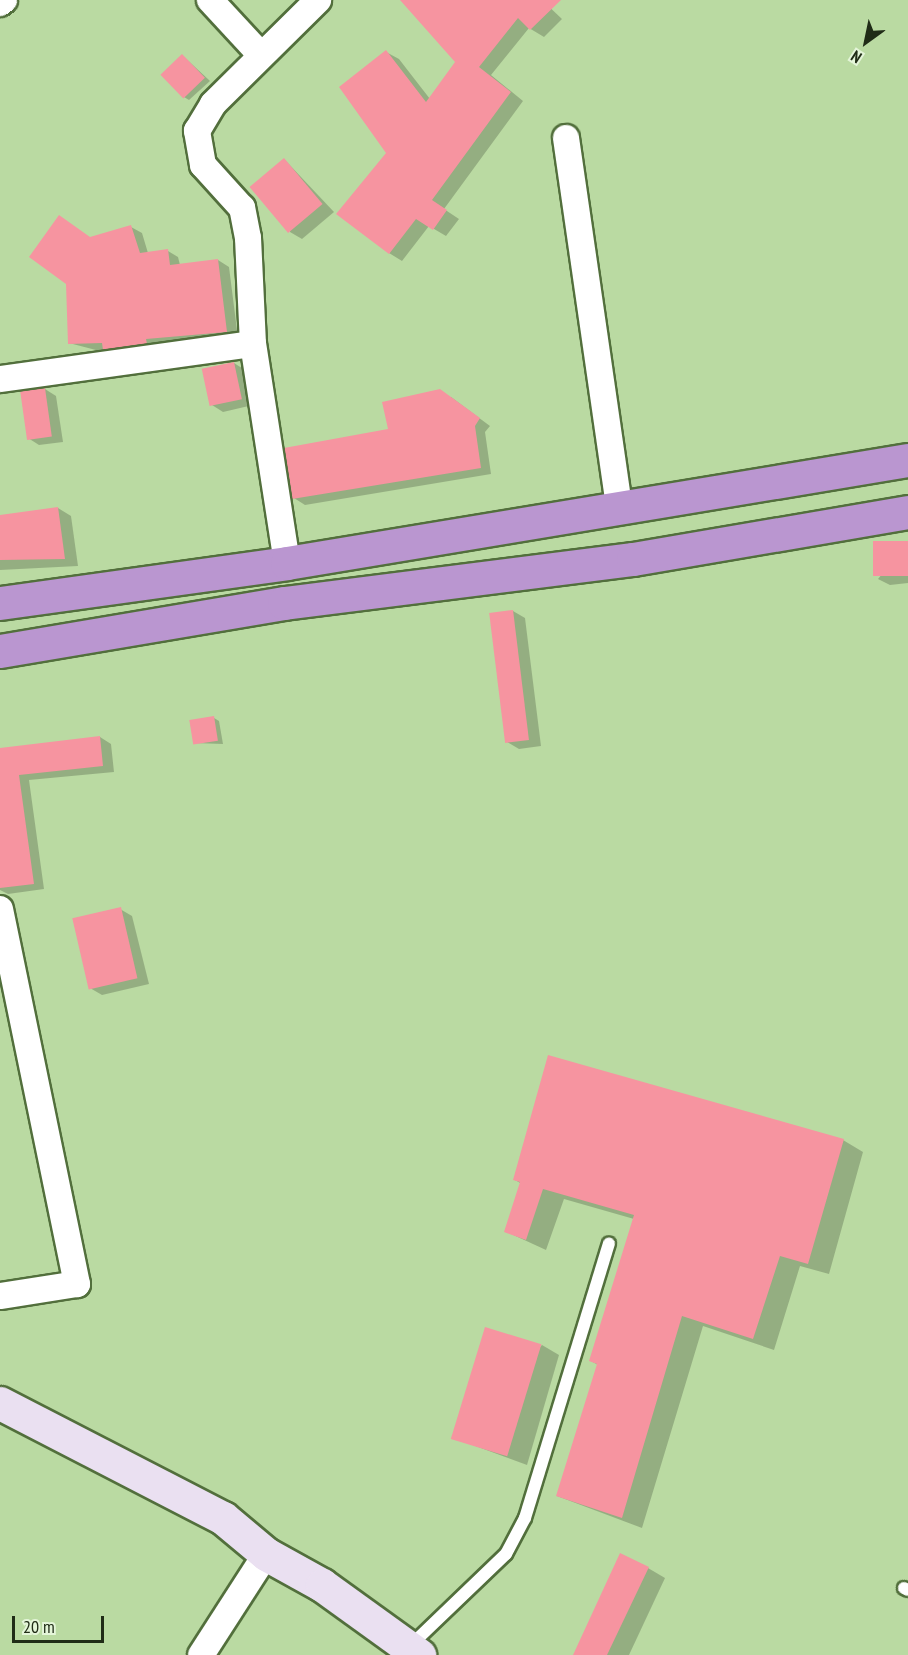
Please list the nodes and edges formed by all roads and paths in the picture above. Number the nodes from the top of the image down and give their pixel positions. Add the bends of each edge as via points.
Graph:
1 (4, 0) edge
2 (210, 0) edge
3 (318, 0) edge
4 (0, 3) edge
5 (260, 54) junction
6 (566, 138) dead end
7 (253, 344) junction
8 (0, 379) edge
9 (908, 460) edge
10 (620, 508) junction
11 (908, 512) edge
12 (287, 563) junction
13 (0, 603) edge
14 (0, 651) edge
15 (0, 909) edge
16 (609, 1244) dead end
17 (0, 1296) edge
18 (0, 1403) edge
19 (266, 1554) junction
20 (413, 1652) edge
21 (201, 1655) edge

1 - 4 street
2 - 5 street
3 - 5 street
5 - 7 street via 213,104 197,131 203,165 242,208
6 - 10 street
7 - 8 street
7 - 12 street
9 - 10 highway
10 - 12 highway
11 - 14 highway via 633,559 284,603
12 - 13 highway
15 - 17 street via 77,1284
16 - 20 lane via 525,1518 506,1554
18 - 19 street via 223,1518
19 - 20 street via 322,1585
19 - 21 street

